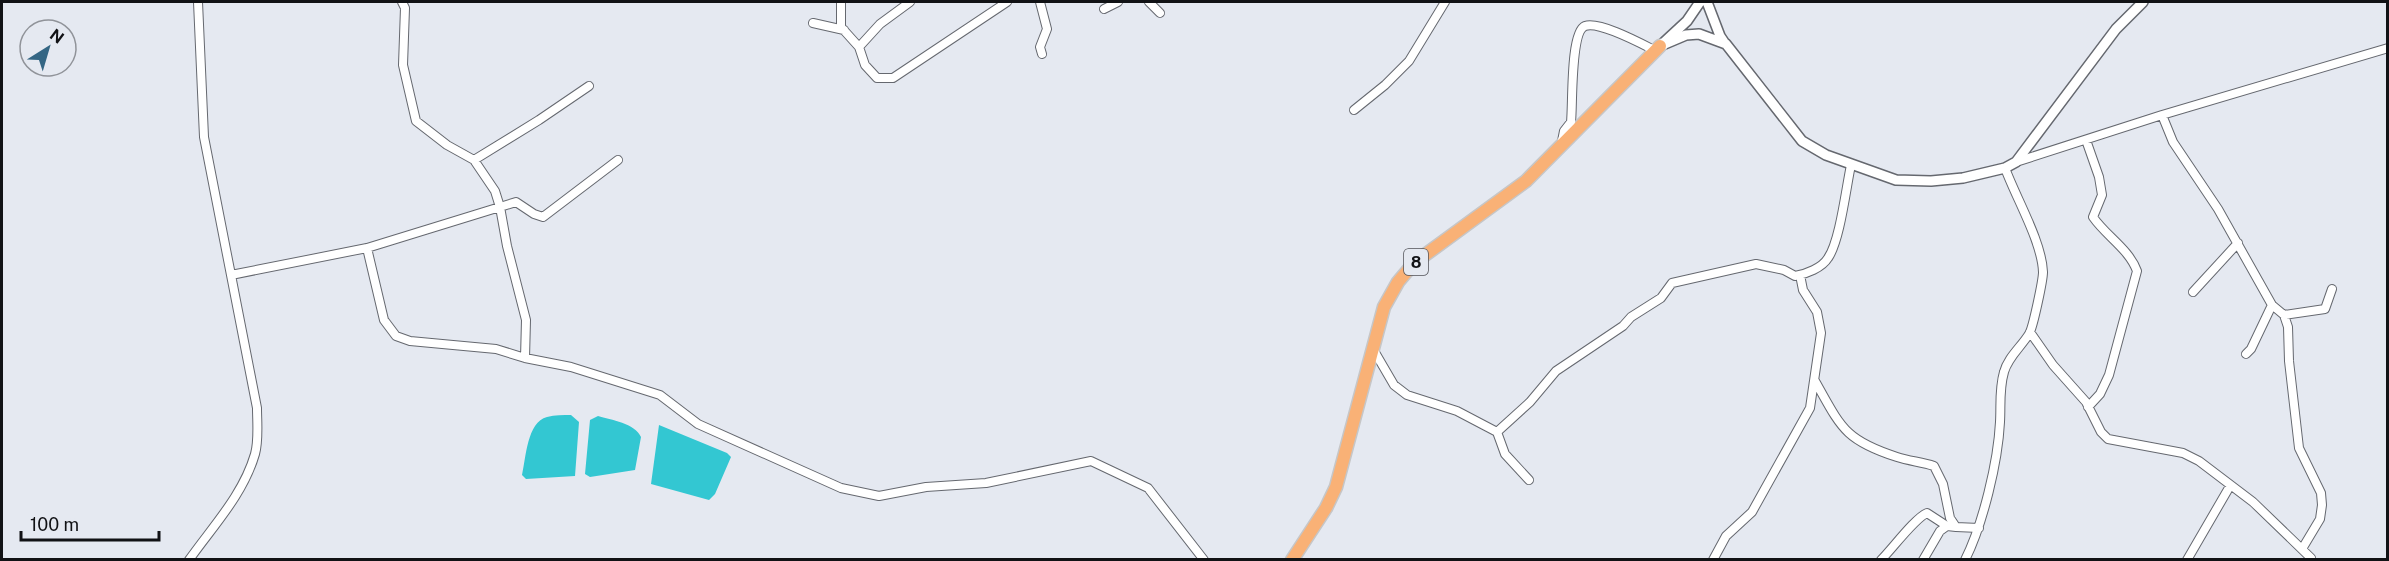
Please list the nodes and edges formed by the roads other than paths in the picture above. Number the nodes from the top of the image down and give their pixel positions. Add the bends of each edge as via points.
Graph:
1 (198, 2) edge
2 (402, 2) edge
3 (841, 2) edge
4 (910, 2) edge
5 (1007, 2) edge
6 (1040, 2) edge
7 (1118, 2) edge
8 (1149, 2) edge
9 (1445, 2) edge
10 (1700, 2) edge
11 (1707, 2) edge
12 (2143, 2) edge
13 (1104, 9) dead end
14 (1160, 13) dead end
15 (813, 23) dead end
16 (844, 30) junction
17 (1726, 44) junction
18 (860, 47) junction
19 (2388, 48) edge
20 (1658, 49) junction
21 (1042, 54) dead end
22 (588, 86) dead end
23 (1354, 110) dead end
24 (2162, 115) junction
25 (2086, 140) junction
26 (1561, 148) junction
27 (474, 160) junction
28 (618, 160) dead end
29 (2016, 162) junction
30 (1851, 165) junction
31 (2005, 168) junction
32 (500, 207) junction
33 (2238, 243) junction
34 (367, 248) junction
35 (231, 275) junction
36 (1800, 275) junction
37 (2332, 289) dead end
38 (2193, 292) dead end
39 (2272, 305) junction
40 (2284, 315) junction
41 (2030, 332) junction
42 (1373, 350) junction
43 (2246, 354) dead end
44 (525, 358) junction
45 (1815, 381) junction
46 (2088, 407) junction
47 (1497, 432) junction
48 (1529, 480) dead end
49 (2230, 486) junction
50 (1947, 526) junction
51 (1956, 526) junction
52 (1979, 528) junction
53 (2302, 549) junction
54 (2311, 558) dead end
55 (189, 560) edge
56 (1204, 560) edge
57 (1292, 560) edge
58 (1713, 560) edge
59 (1881, 560) edge
60 (1923, 560) edge
61 (1965, 560) edge
62 (2187, 560) edge

1 - 35 street via 204,137
2 - 27 street via 403,65 416,122 447,146
3 - 16 street
4 - 18 street via 880,24
5 - 18 street via 893,78 877,78 865,65
6 - 21 street via 1047,29 1040,47
7 - 13 street
8 - 14 street
9 - 23 street via 1409,60
10 - 20 street
11 - 17 street
12 - 29 street via 2116,30
15 - 16 street
16 - 18 street
17 - 20 street via 1699,34 1686,35
17 - 30 street via 1802,141
19 - 24 street
20 - 26 main road, 8
20 - 26 street via 1593,26 1584,26 1579,31 1571,122 1564,131
22 - 27 street
24 - 25 street
24 - 33 street via 2173,142
25 - 29 street
25 - 46 street via 2102,195 2093,217 2133,258 2137,271 2109,375
26 - 42 main road, 8 via 1526,181 1414,263 1384,307
27 - 32 street via 495,190
28 - 32 street via 543,217 516,202
29 - 31 street
30 - 31 street via 1896,180 1930,181
30 - 36 street via 1828,259
31 - 41 street via 2040,251 2043,273
32 - 34 street
32 - 44 street via 526,320
33 - 38 street
33 - 39 street
34 - 35 street
34 - 44 street via 384,320 396,336 410,341 496,349
35 - 55 street via 257,408 256,452 242,487
36 - 45 street via 1821,333
36 - 47 street via 1756,264 1672,283 1661,298 1556,371
37 - 40 street via 2325,309
39 - 40 street
39 - 43 street
40 - 53 street via 2299,448 2321,493 2322,505 2320,519
41 - 46 street
41 - 52 street via 2004,370 1998,434
42 - 47 street via 1394,385 1407,395 1457,411
42 - 57 main road, 8 via 1336,487
44 - 56 street via 571,367 660,395 698,424 841,488 879,496 926,487 986,483 1091,461 1148,488
45 - 51 street via 1839,425 1860,443 1934,466
45 - 58 street via 1806,419 1752,512 1726,536
46 - 49 street via 2109,439 2182,453
47 - 48 street via 1505,454
49 - 53 street via 2253,502
49 - 62 street
50 - 51 street
50 - 59 street via 1928,513 1920,516
50 - 60 street
51 - 52 street
52 - 61 street
53 - 54 street

